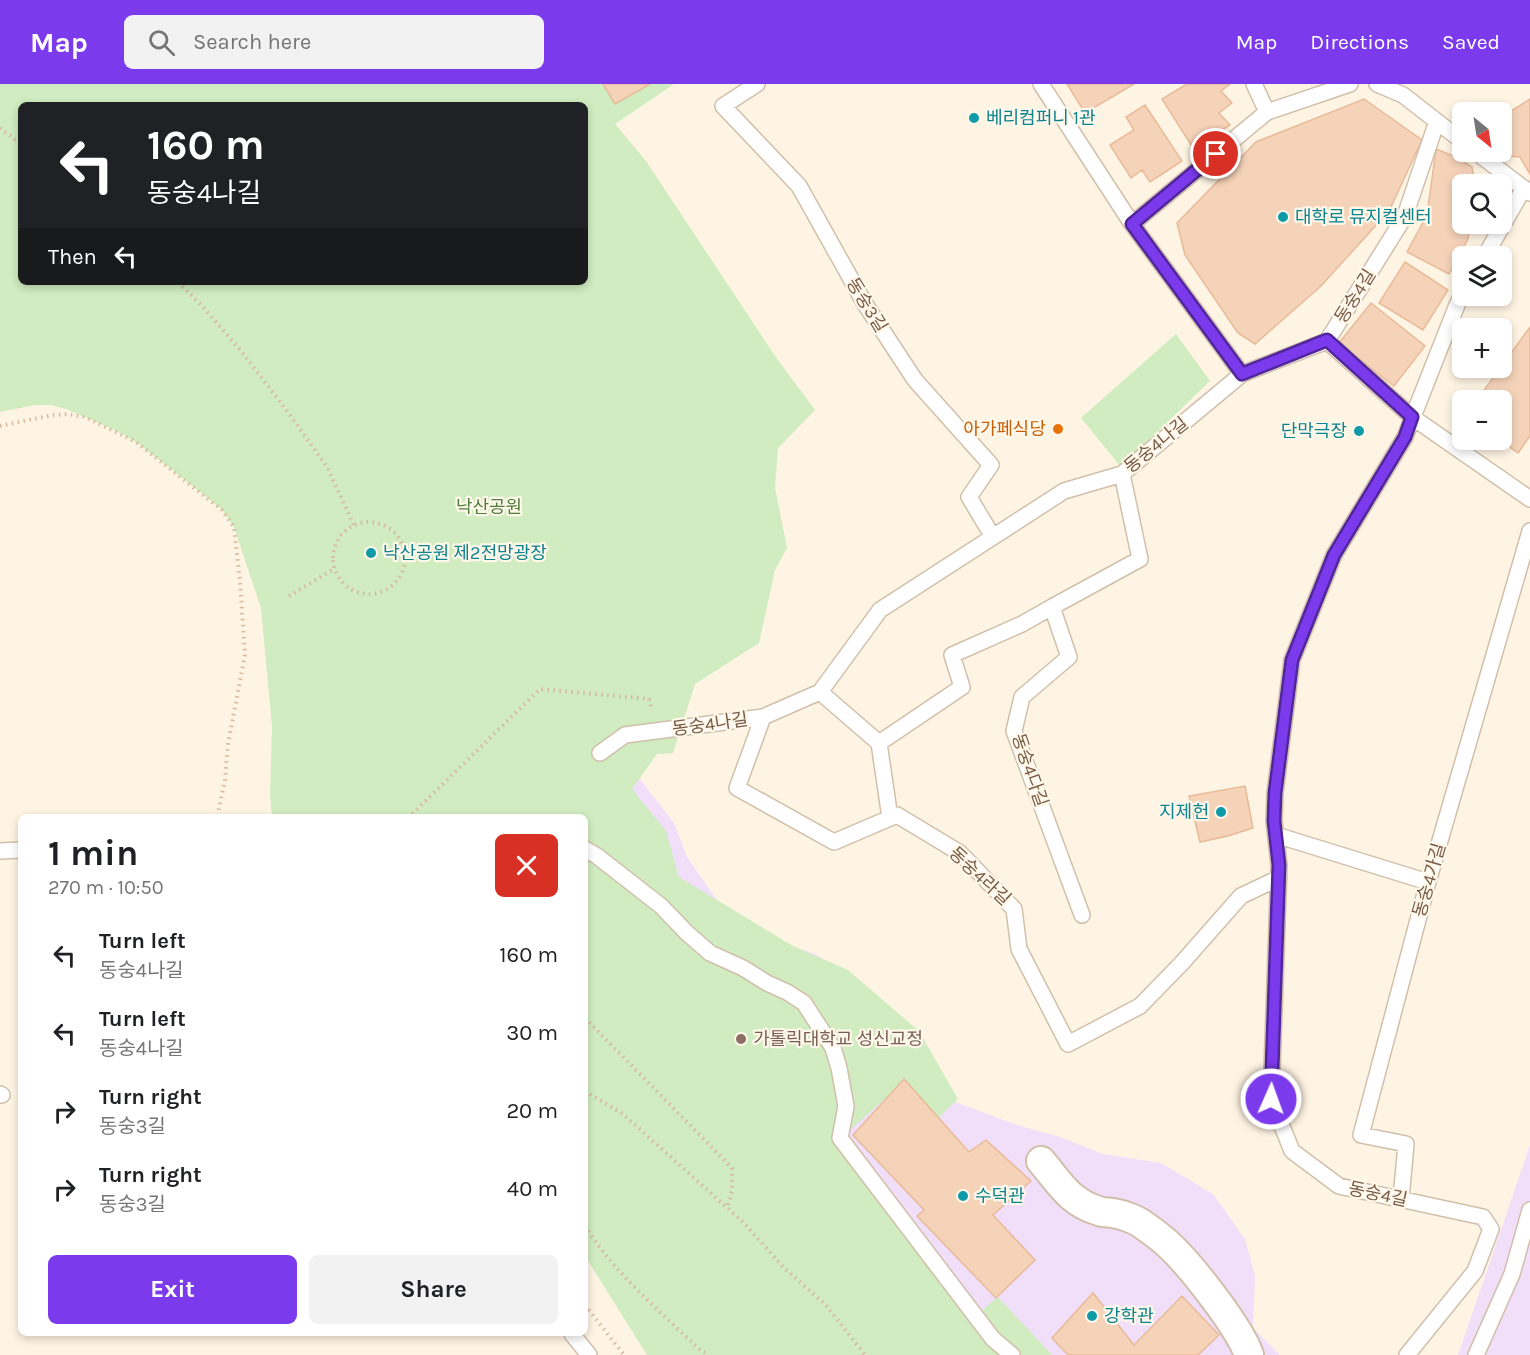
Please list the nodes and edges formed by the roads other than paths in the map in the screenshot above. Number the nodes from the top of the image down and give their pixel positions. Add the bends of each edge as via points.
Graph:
1 (757, 84) edge
2 (1041, 84) edge
3 (1254, 84) edge
4 (1350, 84) edge
5 (1377, 84) edge
6 (1402, 89) edge
7 (1267, 112) junction
8 (1437, 121) junction
9 (1452, 133) edge
10 (1489, 162) edge
11 (1527, 191) edge
12 (1132, 224) junction
13 (1491, 246) edge
14 (1456, 306) edge
15 (1327, 340) junction
16 (1242, 374) junction
17 (1412, 417) junction
18 (1122, 474) junction
19 (1530, 499) edge
20 (1530, 531) edge
21 (993, 537) junction
22 (1052, 607) junction
23 (820, 692) junction
24 (762, 717) junction
25 (879, 743) junction
26 (600, 753) dead end
27 (890, 818) junction
28 (1276, 835) junction
29 (18, 850) edge
30 (0, 851) edge
31 (588, 851) edge
32 (1279, 878) junction
33 (1428, 882) junction
34 (1082, 915) dead end
35 (1041, 1161) dead end
36 (1401, 1199) junction
37 (1530, 1210) edge
38 (574, 1336) edge
39 (589, 1355) edge
40 (1012, 1355) edge
41 (1249, 1355) edge
42 (1407, 1355) edge
43 (1476, 1355) edge

1 - 21 lane, 동숭3길 via 723,106 799,186 865,304 915,380 991,465 969,497
2 - 12 lane
3 - 7 lane
4 - 7 lane
5 - 6 lane
6 - 8 lane
7 - 12 lane
8 - 9 lane
8 - 15 lane, 동숭4길 via 1406,216
10 - 11 lane
11 - 13 lane
12 - 16 lane
14 - 17 lane, 동숭4길
15 - 16 lane, 동숭4나길
15 - 17 lane
16 - 18 lane, 동숭4나길
17 - 19 lane
17 - 28 lane, 동숭4길 via 1405,437 1334,555 1292,660 1275,793
18 - 21 lane, 동숭4나길 via 1064,491
18 - 22 lane via 1140,559
20 - 33 lane, 동숭4가길
21 - 23 lane, 동숭4나길 via 880,610
22 - 25 lane via 952,655 962,687
22 - 34 lane, 동숭4다길 via 1069,657 1023,697 1014,731
23 - 24 lane, 동숭4나길
23 - 25 lane
24 - 26 lane, 동숭4나길 via 625,735
24 - 27 lane via 737,788 834,842
25 - 27 lane
27 - 32 lane, 동숭4라길 via 897,815 960,853 1014,909 1019,949 1068,1044 1140,1006 1241,896
28 - 32 lane, 동숭4길
28 - 33 lane
29 - 30 lane
31 - 40 lane via 661,906 710,952 804,1003 840,1068 846,1106 840,1138 993,1339
32 - 36 lane, 동숭4길 via 1271,1099 1292,1151 1339,1186
33 - 36 lane, 동숭4가길 via 1361,1135 1406,1144
35 - 41 street via 1065,1192 1080,1204 1140,1223 1171,1246 1204,1285
36 - 42 lane, 동숭4길 via 1483,1217 1491,1229 1475,1271
37 - 43 lane via 1512,1274
38 - 39 lane

